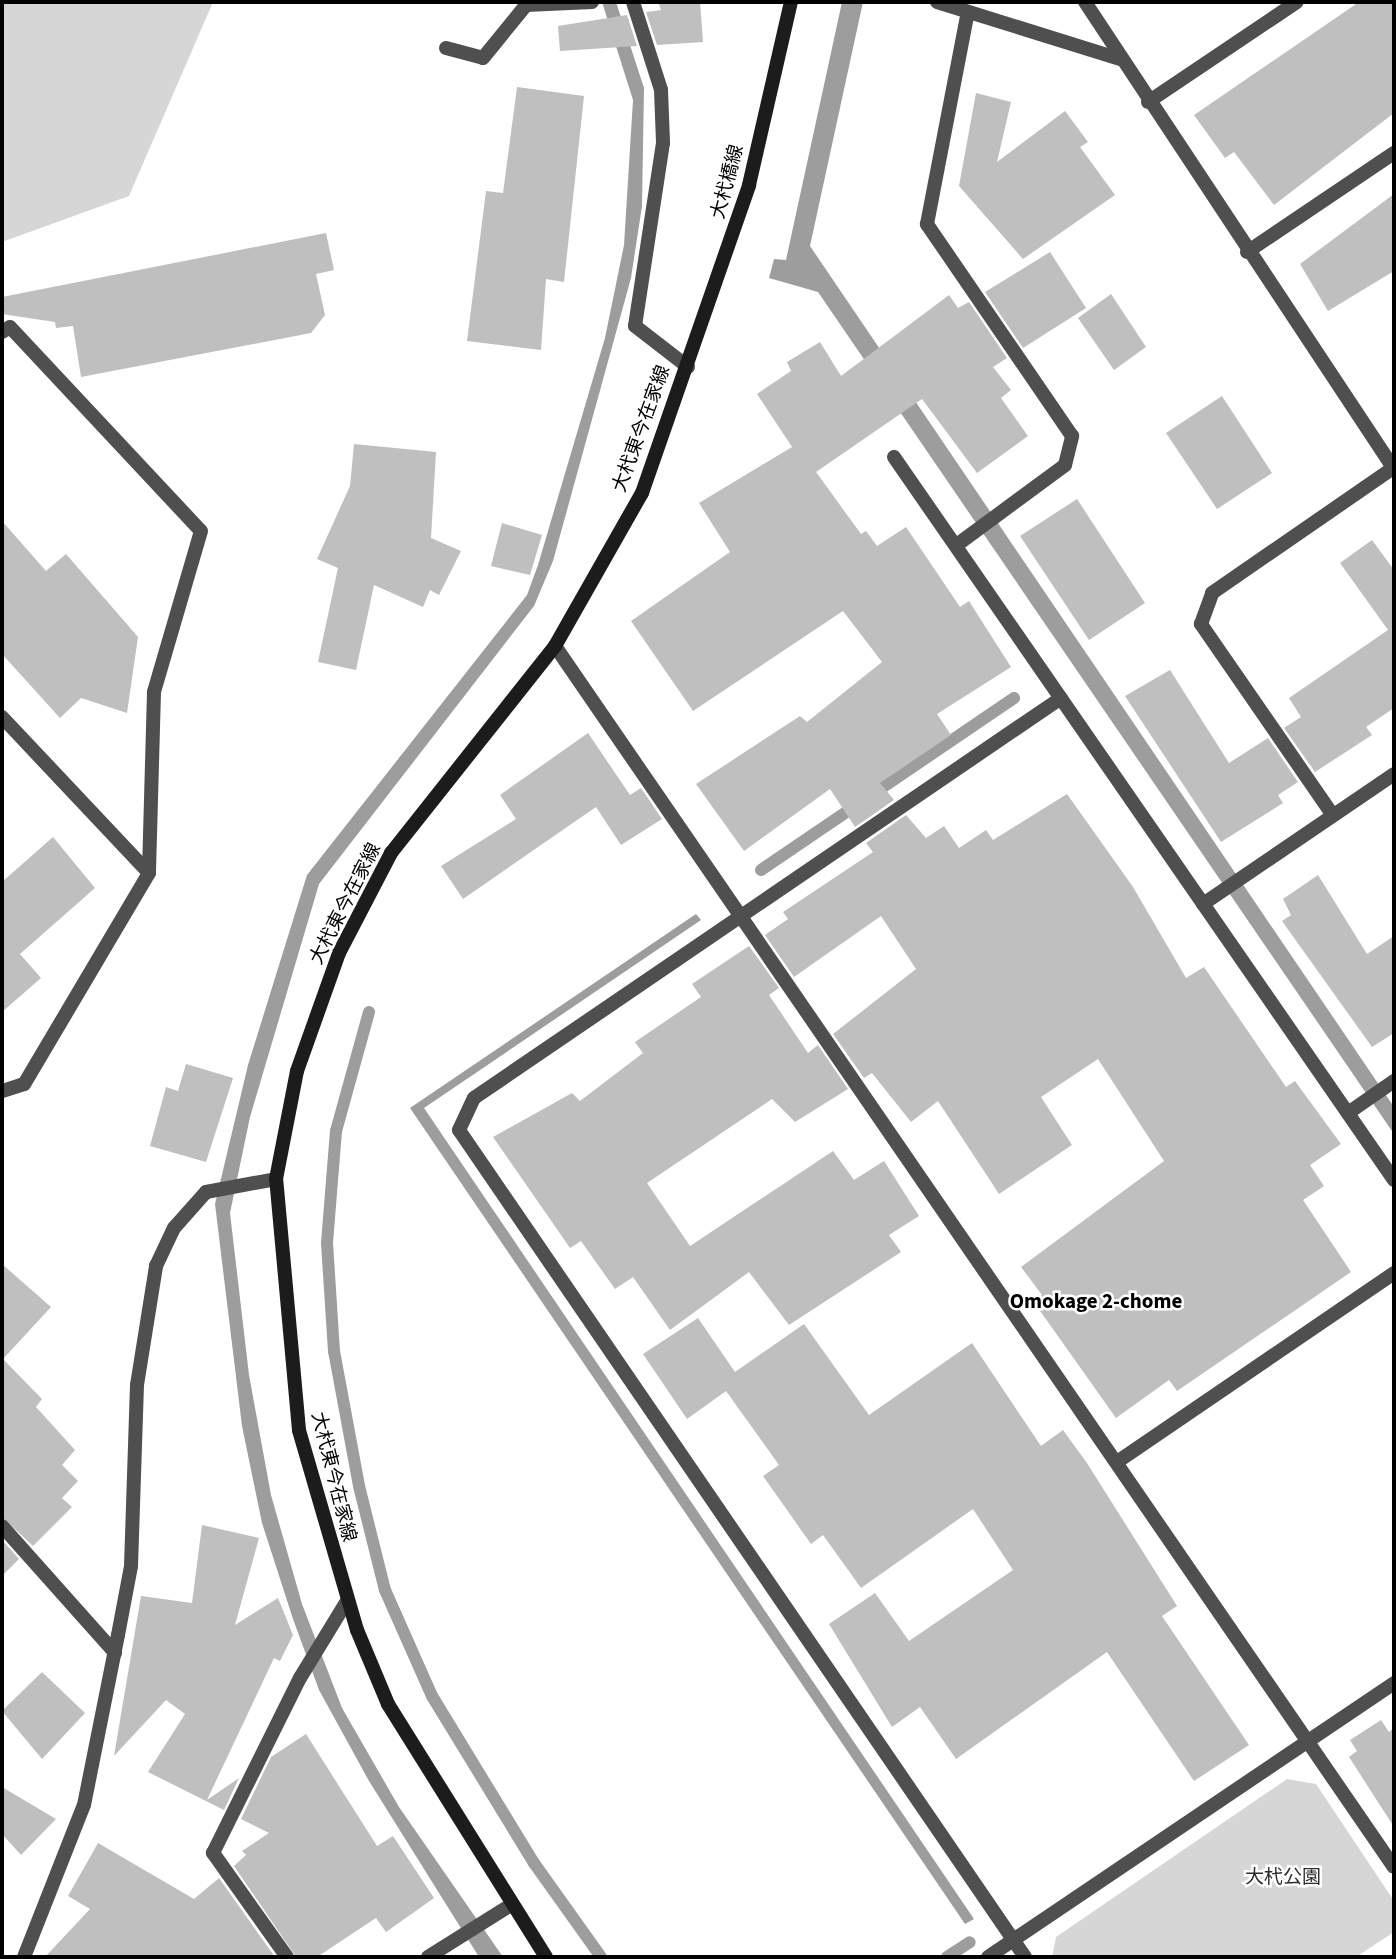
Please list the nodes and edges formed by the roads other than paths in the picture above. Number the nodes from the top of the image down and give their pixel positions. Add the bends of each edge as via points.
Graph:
1 (592, 2) edge
2 (633, 2) edge
3 (791, 2) edge
4 (937, 2) edge
5 (1085, 2) edge
6 (1297, 2) edge
7 (968, 12) junction
8 (446, 48) dead end
9 (1120, 59) junction
10 (1148, 102) junction
11 (1394, 153) edge
12 (1247, 252) junction
13 (2, 332) edge
14 (688, 367) junction
15 (894, 457) dead end
16 (1394, 468) edge
17 (958, 544) junction
18 (555, 646) junction
19 (1061, 698) junction
20 (2, 717) edge
21 (1394, 774) edge
22 (1332, 814) junction
23 (149, 873) junction
24 (1203, 904) junction
25 (744, 916) junction
26 (1394, 1081) edge
27 (2, 1091) edge
28 (1348, 1113) junction
29 (276, 1179) junction
30 (1394, 1180) edge
31 (1394, 1273) edge
32 (1117, 1461) junction
33 (2, 1526) edge
34 (347, 1601) junction
35 (115, 1653) junction
36 (1394, 1683) edge
37 (1311, 1740) junction
38 (1394, 1867) edge
39 (511, 1905) junction
40 (1013, 1940) junction
41 (24, 1957) edge
42 (287, 1957) edge
43 (428, 1957) edge
44 (546, 1957) edge
45 (988, 1957) edge
46 (1025, 1957) edge

1 - 8 street via 526,5 483,58
2 - 14 street, 大杙東今在家線 via 661,90 663,144 635,326
3 - 14 street, 大杙橋線 via 749,185
4 - 7 street
5 - 9 street
6 - 10 street
7 - 9 street
7 - 17 street via 927,224 1072,436 1065,465
9 - 10 street
10 - 12 street
11 - 12 street
12 - 16 street
13 - 23 street via 10,327 201,531 154,692
14 - 18 street, 大杙東今在家線 via 642,493
15 - 17 street
16 - 22 street via 1212,593 1201,624
17 - 19 street
18 - 25 street
18 - 29 street, 大杙東今在家線 via 391,853 339,953 297,1071
19 - 24 street
19 - 25 street
20 - 23 street
21 - 22 street
22 - 24 street
23 - 27 street via 24,1084
24 - 28 street
25 - 32 street
25 - 40 street via 474,1098 459,1130
26 - 28 street
28 - 30 street
29 - 34 street, 大杙東今在家線 via 299,1430
29 - 35 street via 206,1192 174,1228 156,1266 137,1385 131,1566
31 - 32 street
32 - 37 street
33 - 35 street
34 - 39 street, 大杙東今在家線 via 388,1704
34 - 42 street via 300,1678 213,1853
35 - 41 street via 84,1804
36 - 37 street
37 - 38 street
37 - 40 street
39 - 43 street
39 - 44 street, 大杙東今在家線
40 - 45 street
40 - 46 street

